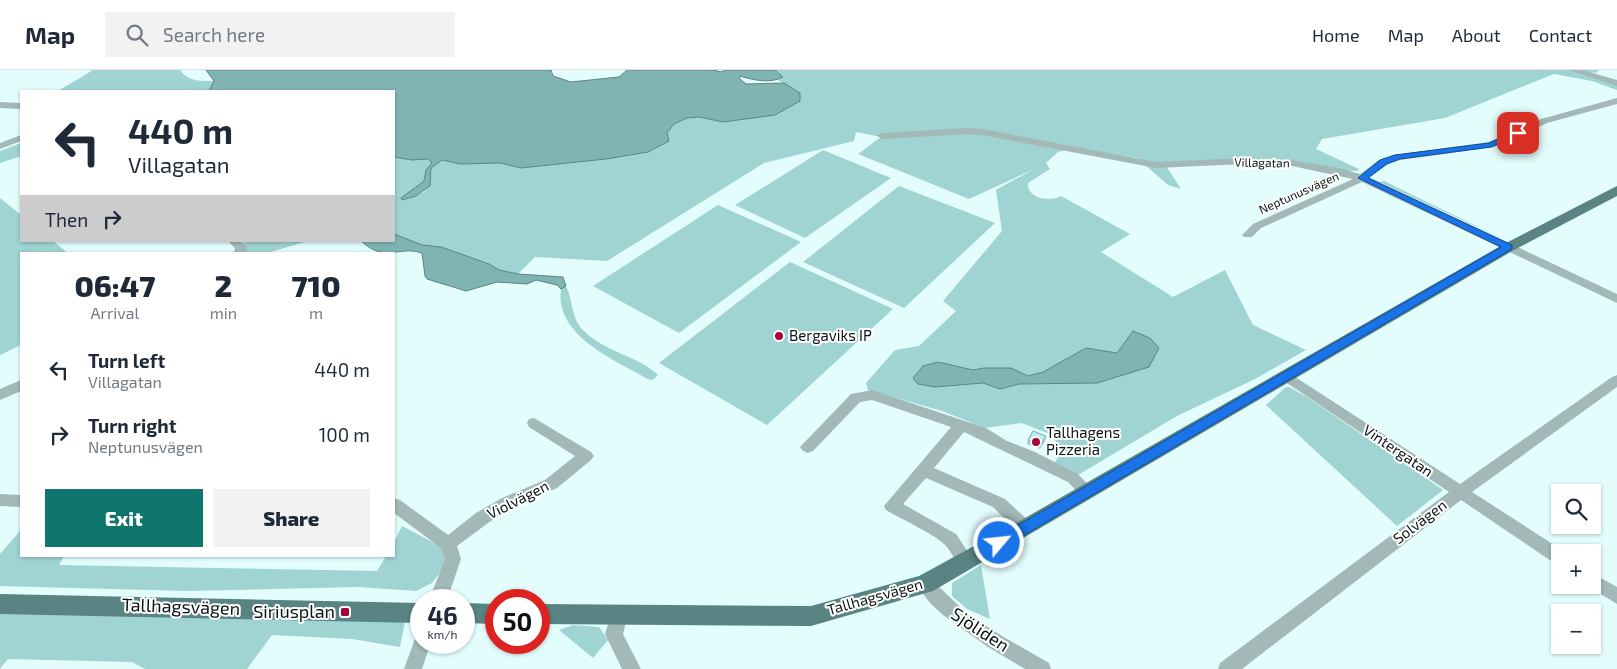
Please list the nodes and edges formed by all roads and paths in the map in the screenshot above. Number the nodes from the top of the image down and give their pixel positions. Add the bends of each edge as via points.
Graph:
1 (1572, 70) edge
2 (1617, 83) edge
3 (1617, 101) edge
4 (0, 105) edge
5 (20, 106) edge
6 (882, 136) dead end
7 (20, 138) edge
8 (0, 146) edge
9 (1362, 178) junction
10 (1617, 190) edge
11 (1248, 234) dead end
12 (235, 242) edge
13 (1509, 247) junction
14 (240, 252) edge
15 (1617, 299) edge
16 (1286, 376) junction
17 (1617, 380) edge
18 (20, 385) edge
19 (0, 395) edge
20 (534, 423) dead end
21 (962, 426) junction
22 (808, 447) dead end
23 (923, 470) junction
24 (1087, 492) junction
25 (1460, 492) junction
26 (0, 500) edge
27 (20, 501) edge
28 (395, 505) edge
29 (1025, 528) junction
30 (448, 544) junction
31 (1551, 552) edge
32 (966, 561) junction
33 (925, 584) junction
34 (1601, 586) edge
35 (442, 589) edge
36 (1617, 596) edge
37 (0, 604) edge
38 (410, 613) edge
39 (550, 614) edge
40 (619, 614) junction
41 (418, 654) edge
42 (413, 669) edge
43 (632, 669) edge
44 (1042, 669) edge
45 (1227, 669) edge

1 - 2 street
3 - 9 street, Neptunusvägen via 1544,121 1491,145 1398,157 1384,162
4 - 5 street
6 - 9 street, Villagatan via 982,132 1156,165 1244,161 1292,163
7 - 8 street
9 - 11 street, Neptunusvägen via 1257,226
9 - 13 street, Villagatan
10 - 13 main road, Tallhagsvägen
12 - 14 street via 241,247
13 - 15 street, Villagatan
13 - 16 main road, Tallhagsvägen
16 - 24 main road, Tallhagsvägen
16 - 25 street, Vintergatan
17 - 25 street, Solvägen
18 - 19 street
20 - 30 street, Violvägen via 586,456 551,484 508,502
21 - 22 street via 872,395 856,398
21 - 23 street
21 - 24 street via 981,432 1073,478
23 - 29 street via 999,503
23 - 32 street via 892,506 950,539
24 - 29 main road, Tallhagsvägen
25 - 31 street, Vintergatan
25 - 45 street, Solvägen
26 - 27 street
28 - 30 street
29 - 32 main road, Tallhagsvägen
30 - 35 street via 453,559
32 - 33 main road, Tallhagsvägen
33 - 40 main road, Tallhagsvägen via 811,616
33 - 44 street, Sjöliden via 955,615
34 - 36 street
37 - 38 main road, Tallhagsvägen
39 - 40 main road, Tallhagsvägen
40 - 43 street via 614,634
41 - 42 street

